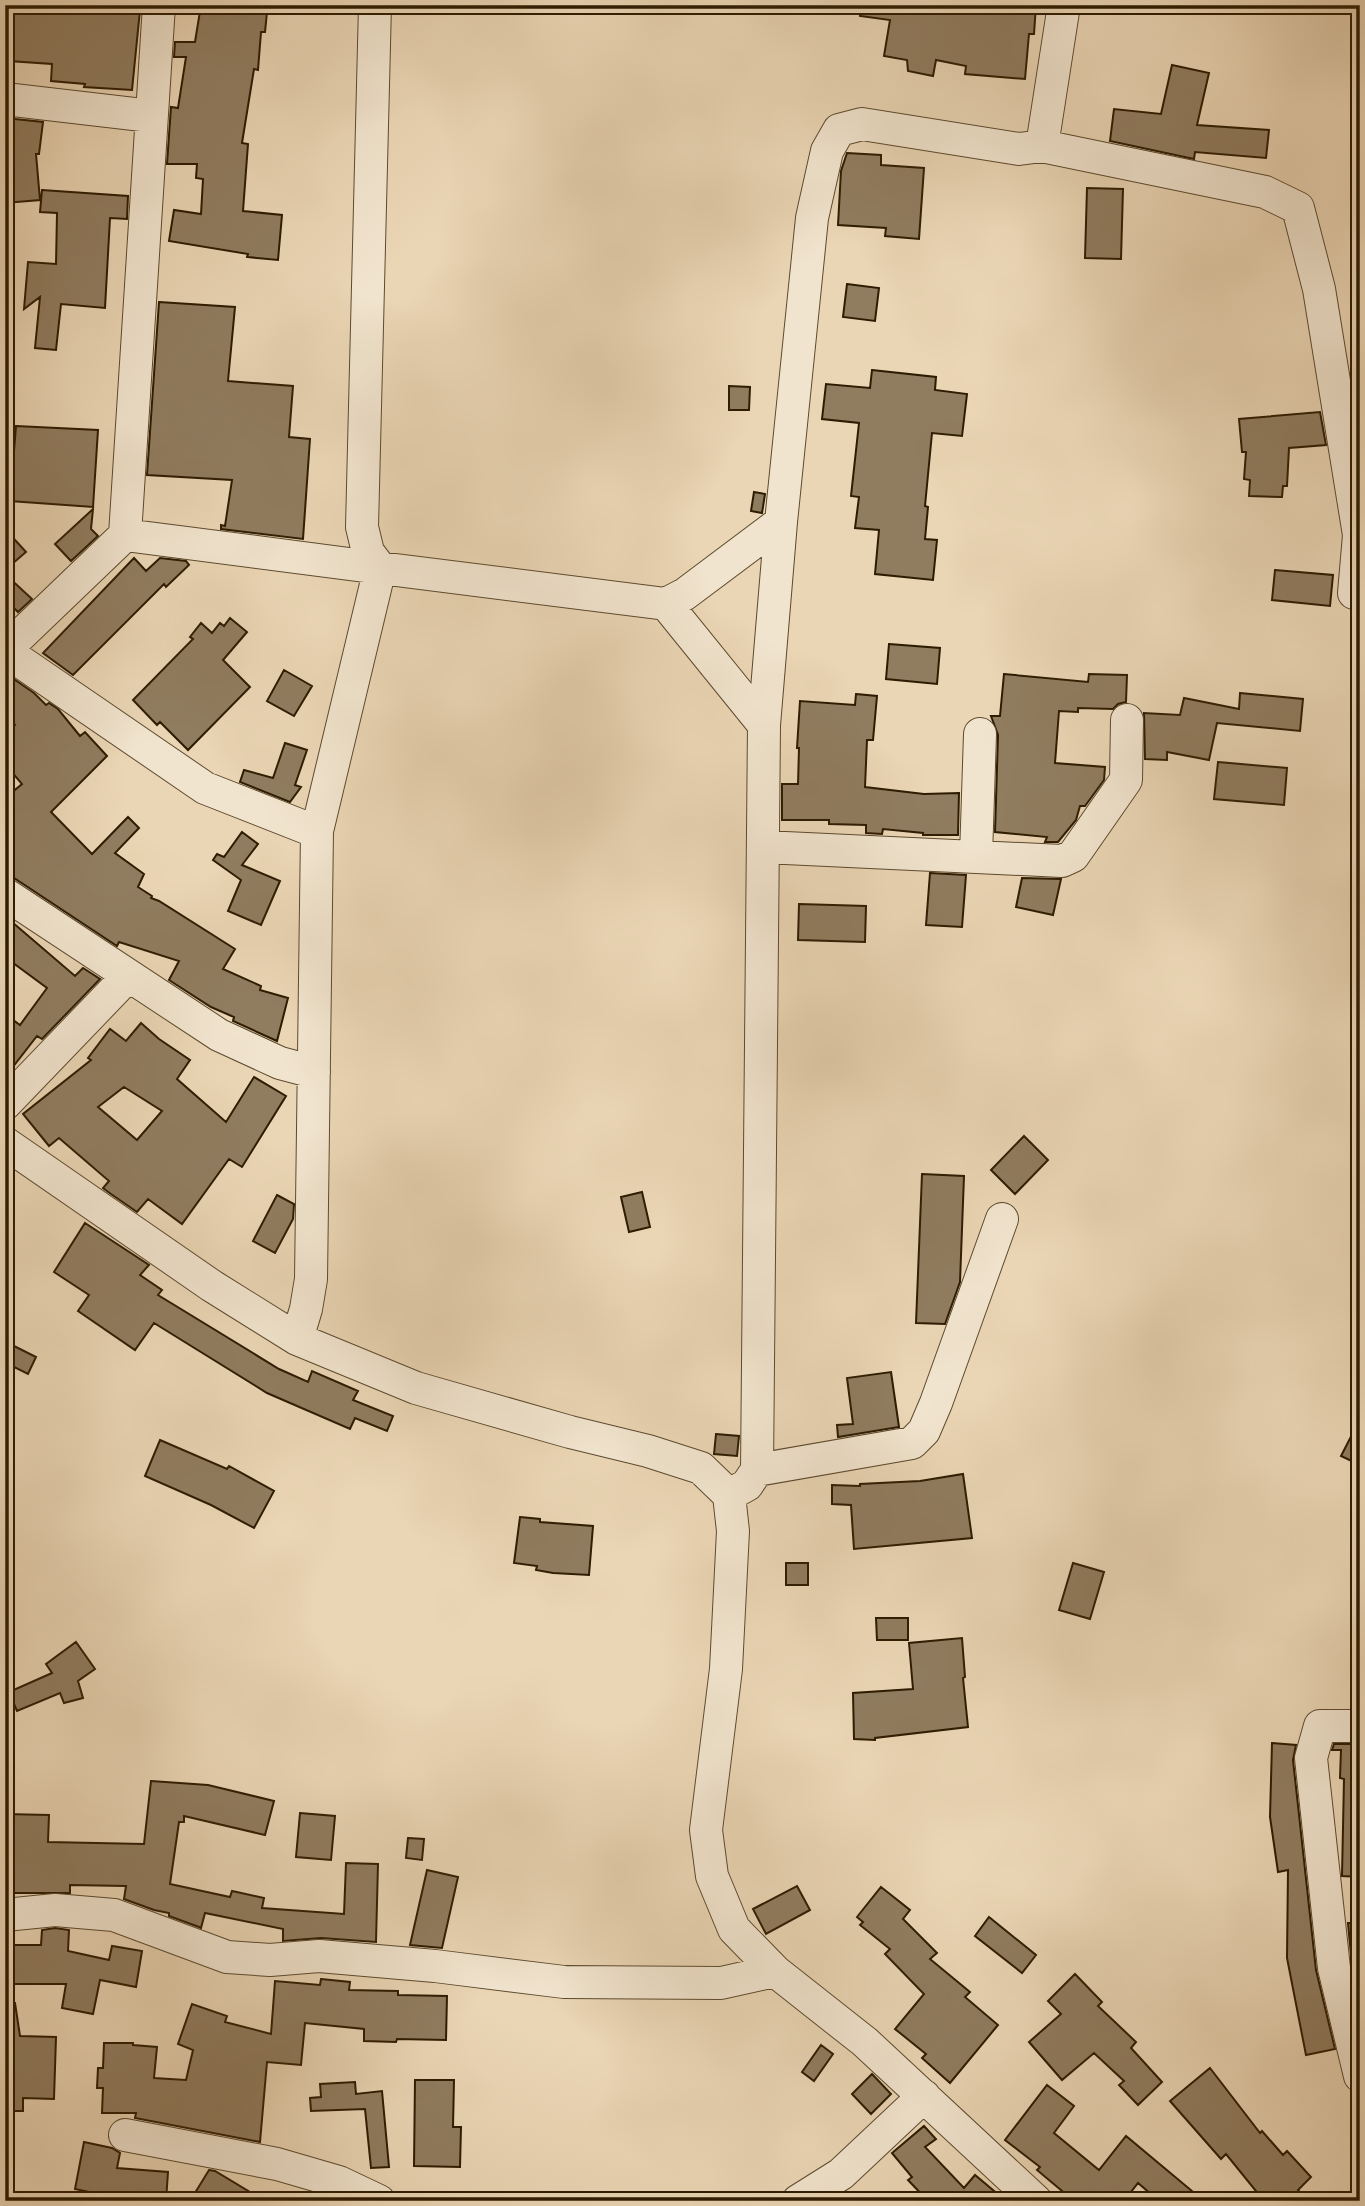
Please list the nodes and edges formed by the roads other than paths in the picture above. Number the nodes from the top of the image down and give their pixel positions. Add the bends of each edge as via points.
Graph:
1 (159, 5) edge
2 (375, 5) edge
3 (1065, 5) edge
4 (5, 99) edge
5 (152, 116) junction
6 (1042, 146) junction
7 (781, 522) junction
8 (125, 535) junction
9 (380, 568) junction
10 (1354, 593) dead end
11 (666, 604) junction
12 (5, 650) edge
13 (1127, 720) dead end
14 (764, 725) junction
15 (980, 734) dead end
16 (317, 832) junction
17 (764, 847) junction
18 (976, 856) junction
19 (5, 894) edge
20 (128, 976) junction
21 (314, 1072) junction
22 (5, 1104) edge
23 (5, 1143) edge
24 (1002, 1219) dead end
25 (297, 1339) junction
26 (757, 1470) junction
27 (729, 1495) junction
28 (1360, 1726) edge
29 (5, 1914) edge
30 (775, 1971) junction
31 (1360, 2077) edge
32 (924, 2096) junction
33 (125, 2135) dead end
34 (844, 2188) edge
35 (379, 2201) edge
36 (798, 2201) edge
37 (1036, 2201) edge

1 - 5 street
2 - 9 street via 362,527 368,552
3 - 6 street
4 - 5 street
5 - 8 street
6 - 7 street via 1019,149 862,124 839,130 827,151 812,218
6 - 10 street via 1265,192 1298,208 1319,289 1359,535
7 - 11 street
7 - 14 street
8 - 9 street
8 - 12 street
9 - 11 street
9 - 16 street
11 - 14 street
12 - 16 street via 205,788
13 - 18 street via 1126,780 1073,856 1062,861
14 - 17 street
15 - 18 street
16 - 21 street
17 - 18 street
17 - 26 street
19 - 20 street
20 - 21 street via 219,1035 280,1063
20 - 22 street
21 - 25 street via 311,1279
23 - 25 street
24 - 26 street via 924,1431 912,1443
25 - 27 street via 416,1388 701,1468
26 - 27 street via 747,1485
27 - 30 street via 733,1531 726,1669 706,1830 712,1876 734,1929
28 - 31 street via 1320,1726 1311,1758 1334,1968
29 - 30 street via 55,1910 114,1916 227,1957 319,1956 564,1982 721,1983
30 - 32 street
32 - 34 street
32 - 37 street
33 - 35 street via 277,2164 339,2182
34 - 36 street

